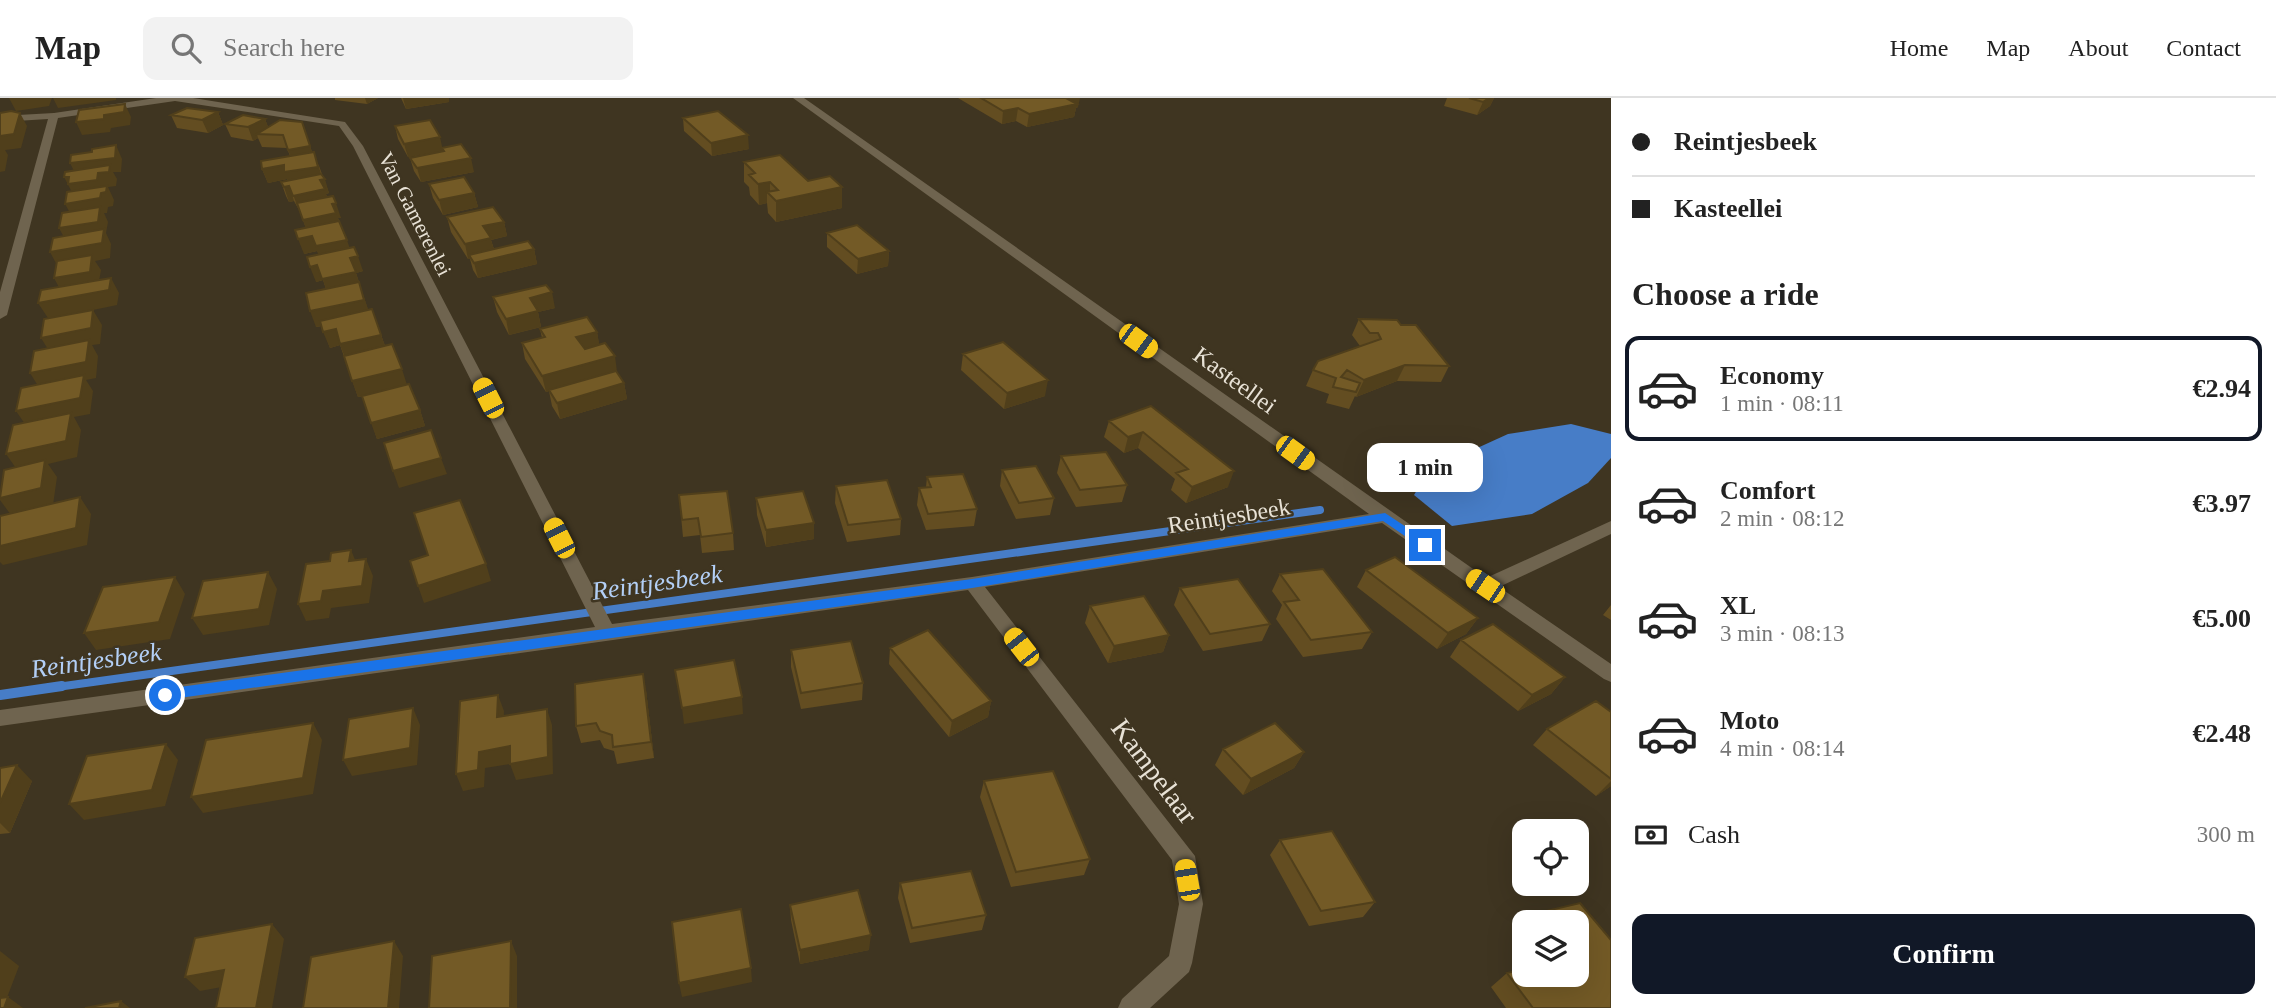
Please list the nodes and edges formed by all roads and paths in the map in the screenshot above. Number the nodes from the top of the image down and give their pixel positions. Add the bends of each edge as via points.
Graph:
1 (176, 98) edge
2 (798, 98) edge
3 (54, 116) junction
4 (0, 119) edge
5 (0, 315) edge
6 (1385, 517) junction
7 (1611, 527) edge
8 (972, 583) junction
9 (1485, 586) junction
10 (607, 632) junction
11 (1611, 674) edge
12 (0, 718) edge
13 (1131, 1008) edge

1 - 3 street, Van Gamerenlei
1 - 10 street, Van Gamerenlei via 342,124 365,158
2 - 6 street, Kasteellei
3 - 4 street, Van Gamerenlei
3 - 5 street
6 - 8 street, Reintjesbeek
6 - 9 street, Kasteellei
7 - 9 street
8 - 10 street, Reintjesbeek
8 - 13 street, Kampelaar via 1183,856 1191,904 1180,963
9 - 11 street, Kasteellei
10 - 12 street, Reintjesbeek

